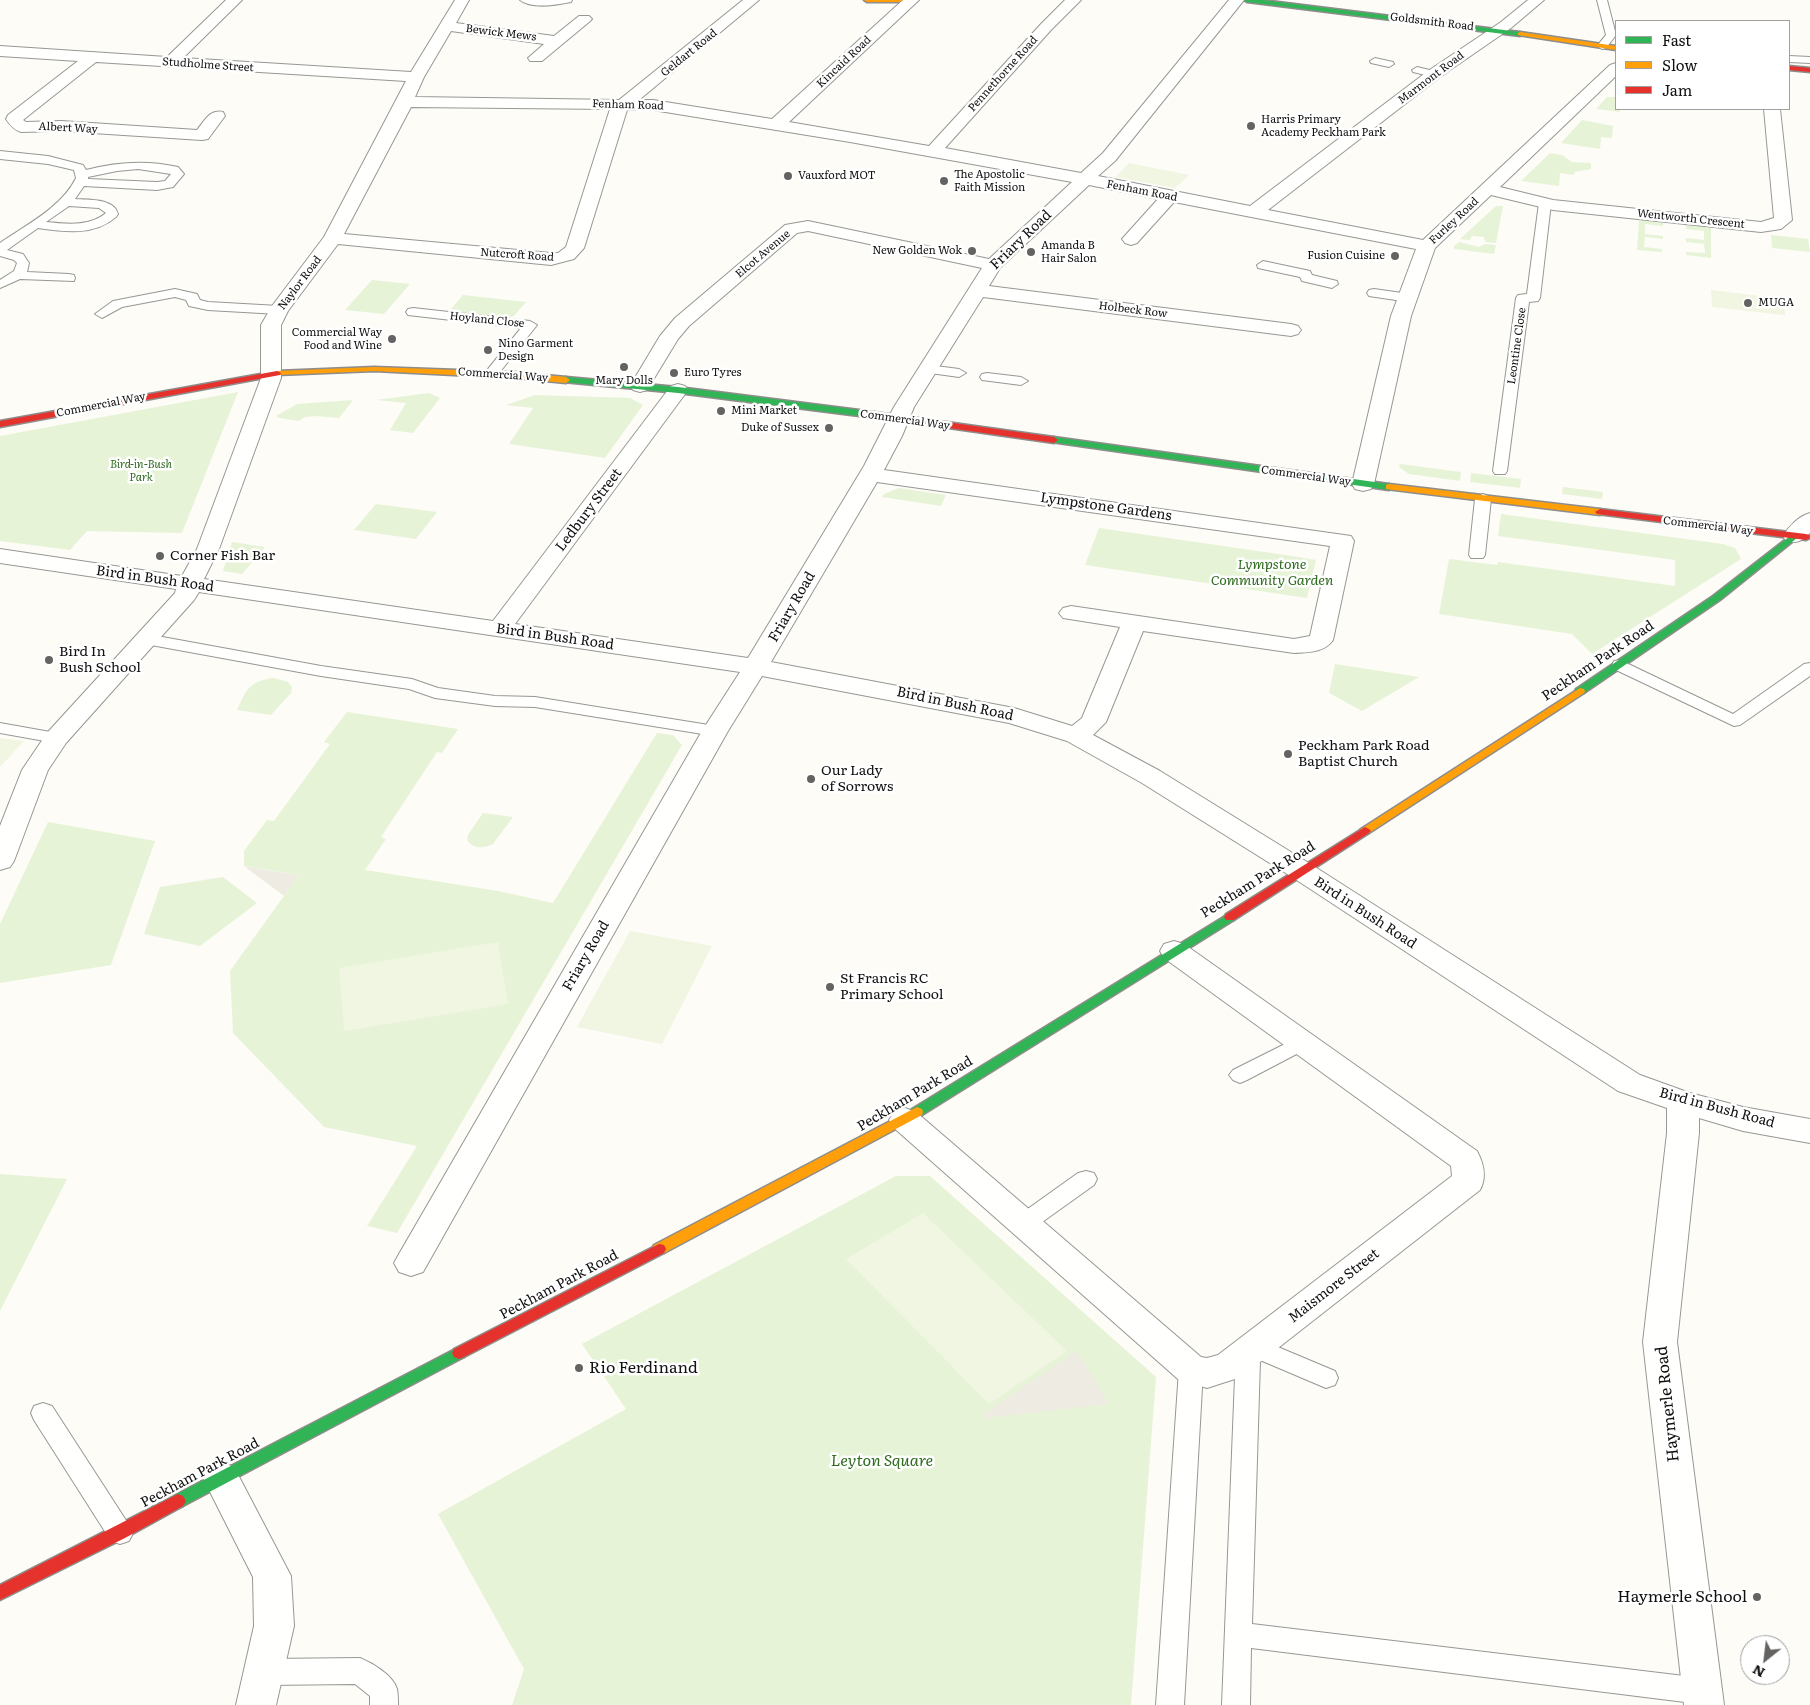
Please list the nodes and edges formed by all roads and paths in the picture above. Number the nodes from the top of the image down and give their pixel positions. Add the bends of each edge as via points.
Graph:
1 (235, 0) edge
2 (462, 0) edge
3 (525, 0) edge
4 (567, 0) edge
5 (752, 0) edge
6 (867, 0) edge
7 (900, 0) edge
8 (912, 0) edge
9 (1074, 0) edge
10 (1237, 0) edge
11 (1247, 0) edge
12 (1537, 0) edge
13 (1602, 0) edge
14 (1278, 2) edge
15 (584, 19) dead end
16 (445, 26) junction
17 (1498, 30) junction
18 (1614, 36) edge
19 (556, 41) junction
20 (1602, 46) junction
21 (1615, 48) edge
22 (0, 52) edge
23 (92, 57) junction
24 (536, 58) dead end
25 (1790, 59) edge
26 (1810, 60) edge
27 (1375, 61) dead end
28 (170, 62) junction
29 (1389, 64) dead end
30 (1790, 68) edge
31 (1416, 70) dead end
32 (1615, 70) edge
33 (1810, 70) edge
34 (1434, 74) junction
35 (416, 77) junction
36 (1607, 87) edge
37 (405, 102) junction
38 (624, 104) junction
39 (1772, 110) edge
40 (217, 116) dead end
41 (776, 125) junction
42 (934, 151) junction
43 (0, 155) edge
44 (81, 178) junction
45 (1086, 179) junction
46 (1487, 189) junction
47 (1170, 196) junction
48 (66, 202) junction
49 (1545, 203) junction
50 (1254, 212) junction
51 (36, 224) junction
52 (333, 238) junction
53 (1131, 240) dead end
54 (1427, 246) junction
55 (0, 251) edge
56 (992, 264) junction
57 (1263, 265) dead end
58 (18, 275) junction
59 (69, 278) dead end
60 (0, 284) edge
61 (1332, 284) dead end
62 (976, 290) junction
63 (1374, 293) dead end
64 (1409, 298) junction
65 (279, 310) junction
66 (413, 312) dead end
67 (102, 314) dead end
68 (1291, 330) dead end
69 (928, 369) junction
70 (272, 373) junction
71 (960, 373) dead end
72 (491, 374) junction
73 (987, 377) dead end
74 (1021, 381) dead end
75 (640, 386) junction
76 (678, 390) junction
77 (900, 419) junction
78 (0, 424) edge
79 (1500, 471) dead end
80 (869, 474) junction
81 (1363, 484) junction
82 (1483, 498) junction
83 (1810, 520) edge
84 (1802, 536) edge
85 (1477, 555) dead end
86 (0, 556) edge
87 (188, 584) junction
88 (1071, 613) dead end
89 (1134, 622) junction
90 (499, 629) junction
91 (146, 639) junction
92 (1620, 665) junction
93 (756, 667) junction
94 (1810, 668) edge
95 (0, 728) edge
96 (715, 731) junction
97 (1076, 736) junction
98 (56, 738) junction
99 (1, 859) edge
100 (1302, 871) junction
101 (1174, 951) junction
102 (1301, 1043) junction
103 (1240, 1075) dead end
104 (1684, 1102) junction
105 (905, 1120) junction
106 (1810, 1131) edge
107 (1086, 1179) dead end
108 (1023, 1224) junction
109 (411, 1263) dead end
110 (1251, 1350) junction
111 (1191, 1370) junction
112 (1326, 1378) dead end
113 (43, 1413) dead end
114 (221, 1478) junction
115 (120, 1533) junction
116 (0, 1593) edge
117 (1238, 1634) junction
118 (260, 1689) edge
119 (1703, 1698) edge
120 (384, 1705) edge
121 (1170, 1705) edge
122 (1236, 1705) edge

1 - 28 street
2 - 16 street, Naylor Road
3 - 4 lane via 552,3
5 - 38 street, Geldart Road
6 - 7 street
8 - 41 street, Kincaid Road
9 - 42 street, Pennethorne Road
10 - 45 street, Friary Road via 1109,157
11 - 14 street, Goldsmith Road
12 - 17 street, Marmont Road
13 - 18 lane
14 - 17 street, Goldsmith Road
15 - 19 street, Bewick Mews
16 - 19 street, Bewick Mews
16 - 35 street, Naylor Road
17 - 20 street, Goldsmith Road
17 - 34 street, Marmont Road
18 - 20 lane
19 - 24 street, Bewick Mews
20 - 21 street, Goldsmith Road
22 - 23 street, Studholme Street
23 - 28 street, Studholme Street
23 - 40 street, Albert Way via 14,119 21,127 61,126 202,135
25 - 26 lane
27 - 29 lane
28 - 35 street, Studholme Street
30 - 33 street
31 - 34 lane
32 - 36 street, Furley Road
34 - 50 street, Marmont Road
35 - 37 street, Naylor Road
36 - 46 street, Furley Road
37 - 38 street, Fenham Road
37 - 52 street, Naylor Road
38 - 41 street, Fenham Road via 653,104
38 - 52 street, Nutcroft Road via 618,109 575,248 562,258
39 - 49 street, Wentworth Crescent via 1783,220 1775,226
41 - 42 street, Fenham Road
42 - 45 street, Fenham Road
43 - 44 lane via 67,164 80,168
44 - 44 lane via 157,186 169,184 178,174 174,170 131,164 118,165
44 - 48 lane via 76,191
45 - 47 street, Fenham Road
45 - 56 street, Friary Road
46 - 49 street, Wentworth Crescent
46 - 54 street, Furley Road
47 - 50 street, Fenham Road
47 - 53 street
48 - 51 lane
48 - 51 lane via 102,205 112,214 100,223 80,227
49 - 79 lane, Leontine Close via 1533,298 1523,298
50 - 54 street, Fenham Road
51 - 55 lane
52 - 65 street, Naylor Road
54 - 64 street, Furley Road
55 - 58 lane via 19,257 23,269
56 - 62 street, Friary Road
56 - 75 street, Elcot Avenue via 808,226 791,229 682,322
57 - 61 lane
58 - 59 lane
58 - 60 lane
62 - 68 street, Holbeck Row
62 - 69 street, Friary Road
63 - 64 lane
64 - 81 street, Furley Road via 1401,316
65 - 67 lane via 208,306 194,303 192,297 175,293 118,304
65 - 70 street, Naylor Road via 271,325
66 - 72 lane, Hoyland Close via 530,325
69 - 71 lane
69 - 77 street, Friary Road
70 - 72 street, Commercial Way via 374,368
70 - 78 street, Commercial Way
70 - 87 street, Naylor Road via 208,549
72 - 75 street, Commercial Way
73 - 74 lane
75 - 76 street, Commercial Way
76 - 77 street, Commercial Way
76 - 90 street, Ledbury Street
77 - 80 street, Friary Road
77 - 81 street, Commercial Way
80 - 89 street, Lympstone Gardens via 1345,531 1321,640 1311,645 1294,646
80 - 93 street, Friary Road
81 - 82 street, Commercial Way
82 - 84 street, Commercial Way
82 - 85 lane
83 - 84 street
84 - 92 street, Peckham Park Road
86 - 87 street, Bird in Bush Road
87 - 90 street, Bird in Bush Road
87 - 91 street, Naylor Road via 186,595
88 - 89 street, Lympstone Gardens
89 - 97 street via 1093,722
90 - 93 street, Bird in Bush Road
91 - 96 lane via 412,684 435,693 495,701 535,702
91 - 98 street, Naylor Road
92 - 94 lane via 1734,721
92 - 100 street, Peckham Park Road
93 - 96 street, Friary Road
93 - 97 street, Bird in Bush Road via 1014,716
95 - 98 lane
96 - 109 street, Friary Road
97 - 100 street, Bird in Bush Road via 1151,777
98 - 99 street, Naylor Road via 35,770
100 - 101 street, Peckham Park Road
100 - 104 street, Bird in Bush Road via 1629,1083
101 - 102 street, Maismore Street
101 - 105 street, Peckham Park Road
102 - 103 lane
102 - 110 street, Maismore Street via 1466,1160 1469,1181
104 - 106 street, Bird in Bush Road via 1743,1119
104 - 119 street, Haymerle Road via 1660,1342
105 - 108 street
105 - 114 street, Peckham Park Road
107 - 108 lane
108 - 111 street
110 - 111 street, Maismore Street via 1229,1368 1207,1372
110 - 112 lane
110 - 117 lane
111 - 121 lane
113 - 115 lane
114 - 115 street, Peckham Park Road
114 - 118 street via 272,1576 274,1626
115 - 116 street, Peckham Park Road
117 - 119 lane
117 - 122 lane
118 - 120 lane via 360,1671 384,1690

